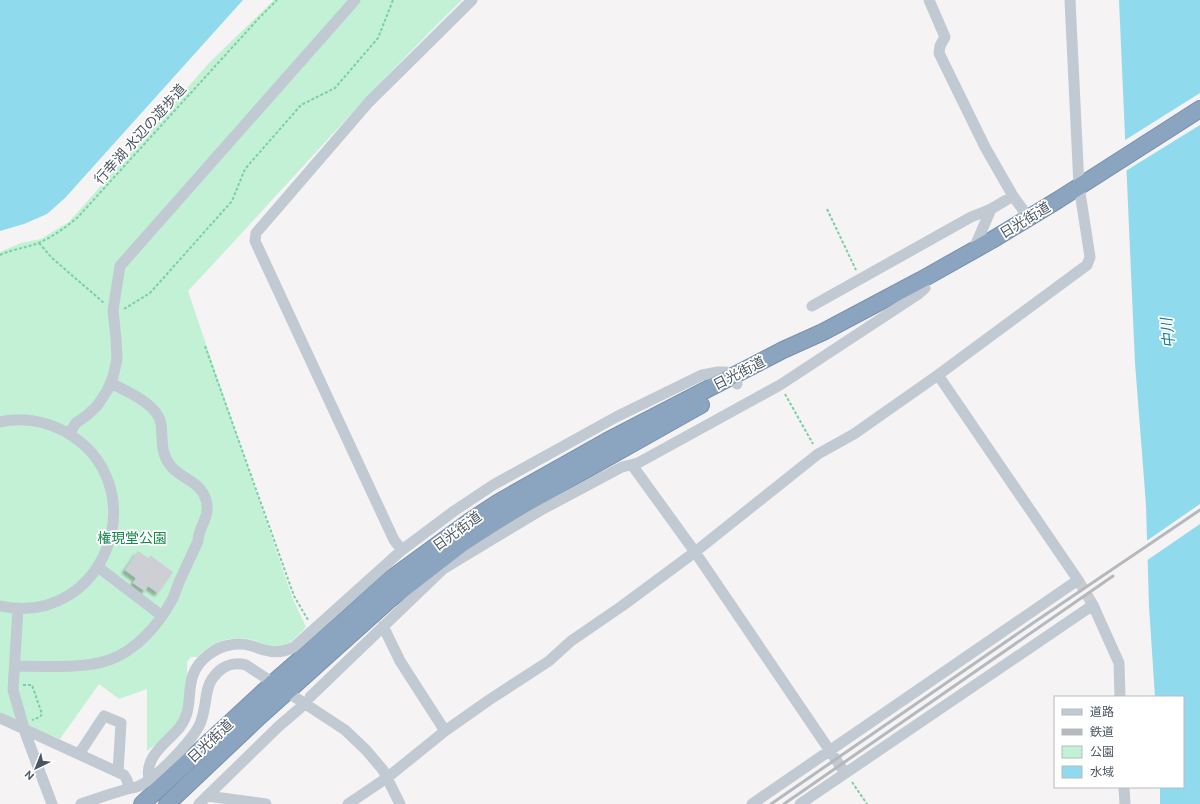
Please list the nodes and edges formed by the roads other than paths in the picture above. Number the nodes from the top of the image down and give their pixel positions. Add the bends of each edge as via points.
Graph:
1 (355, 0) edge
2 (472, 0) edge
3 (929, 0) edge
4 (1070, 0) edge
5 (1200, 109) edge
6 (1079, 186) junction
7 (1013, 196) junction
8 (991, 209) junction
9 (1029, 218) junction
10 (973, 251) junction
11 (921, 280) junction
12 (812, 306) dead end
13 (938, 375) junction
14 (735, 380) junction
15 (111, 383) junction
16 (0, 422) edge
17 (69, 434) junction
18 (632, 464) junction
19 (402, 550) junction
20 (695, 552) junction
21 (441, 565) junction
22 (98, 567) junction
23 (0, 606) edge
24 (18, 608) junction
25 (162, 616) junction
26 (384, 626) junction
27 (15, 662) junction
28 (273, 682) junction
29 (286, 692) junction
30 (1120, 696) edge
31 (310, 697) dead end
32 (300, 708) dead end
33 (0, 718) edge
34 (27, 724) junction
35 (445, 731) junction
36 (830, 750) junction
37 (79, 754) junction
38 (118, 772) junction
39 (846, 773) junction
40 (388, 777) junction
41 (149, 779) junction
42 (129, 788) junction
43 (1124, 788) edge
44 (207, 796) junction
45 (108, 800) edge
46 (52, 804) edge
47 (81, 804) edge
48 (142, 804) edge
49 (167, 804) edge
50 (199, 804) edge
51 (266, 804) edge
52 (348, 804) edge
53 (400, 804) edge
54 (752, 804) edge
55 (800, 804) edge
56 (1125, 804) edge

1 - 15 street via 120,266 113,310 117,359
2 - 19 street via 369,102 256,233 255,241 394,540
3 - 7 street via 945,37 938,53 985,147
4 - 6 street
5 - 6 highway, 日光街道
6 - 9 highway, 日光街道
6 - 13 street via 1090,257 1087,265
7 - 8 street
7 - 9 street
8 - 10 street
8 - 12 street via 971,217
9 - 10 highway, 日光街道
10 - 11 highway, 日光街道
11 - 14 highway, 日光街道
11 - 18 street via 925,288 917,296 780,385
13 - 20 street via 854,434 818,454
13 - 36 street via 1078,580
14 - 19 street via 726,372 702,375 616,417 493,485
14 - 21 highway, 日光街道 via 511,512 463,543
14 - 28 highway, 日光街道 via 607,441 499,502 388,581
15 - 17 street via 97,406 76,423
15 - 25 street via 147,403 156,412 161,424 162,446 168,463 178,473 190,479 203,493 208,508 198,541 172,600
16 - 17 street via 37,421
17 - 22 street via 94,456 112,493 112,532 107,550
18 - 20 street
18 - 21 street via 622,467
19 - 41 street via 294,647 281,652 269,652 237,643 215,650 206,657 195,669 192,677 188,712 152,758
20 - 35 street via 572,641 550,661
20 - 36 street
21 - 26 street
21 - 29 highway, 日光街道 via 388,601
22 - 24 street via 85,582 61,599 43,606
22 - 25 street
23 - 24 street
24 - 27 street
25 - 27 street via 140,641 110,660 78,665
26 - 31 street
26 - 35 street via 400,661
27 - 34 street via 13,690
28 - 29 street
28 - 41 street via 246,665 238,663 220,670 208,688 199,727 163,769
28 - 48 highway, 日光街道
29 - 40 street via 345,730
29 - 49 highway, 日光街道
30 - 39 street via 1119,662 1093,605
32 - 44 street
33 - 34 street
34 - 37 street
34 - 46 street
35 - 40 street
36 - 39 street
36 - 54 street
37 - 38 street
37 - 38 street via 104,716 121,723
38 - 42 street via 124,775
39 - 55 street
40 - 52 street
40 - 53 street
41 - 42 street via 139,786
42 - 45 street
43 - 56 street
44 - 50 street
44 - 51 street
45 - 47 street

